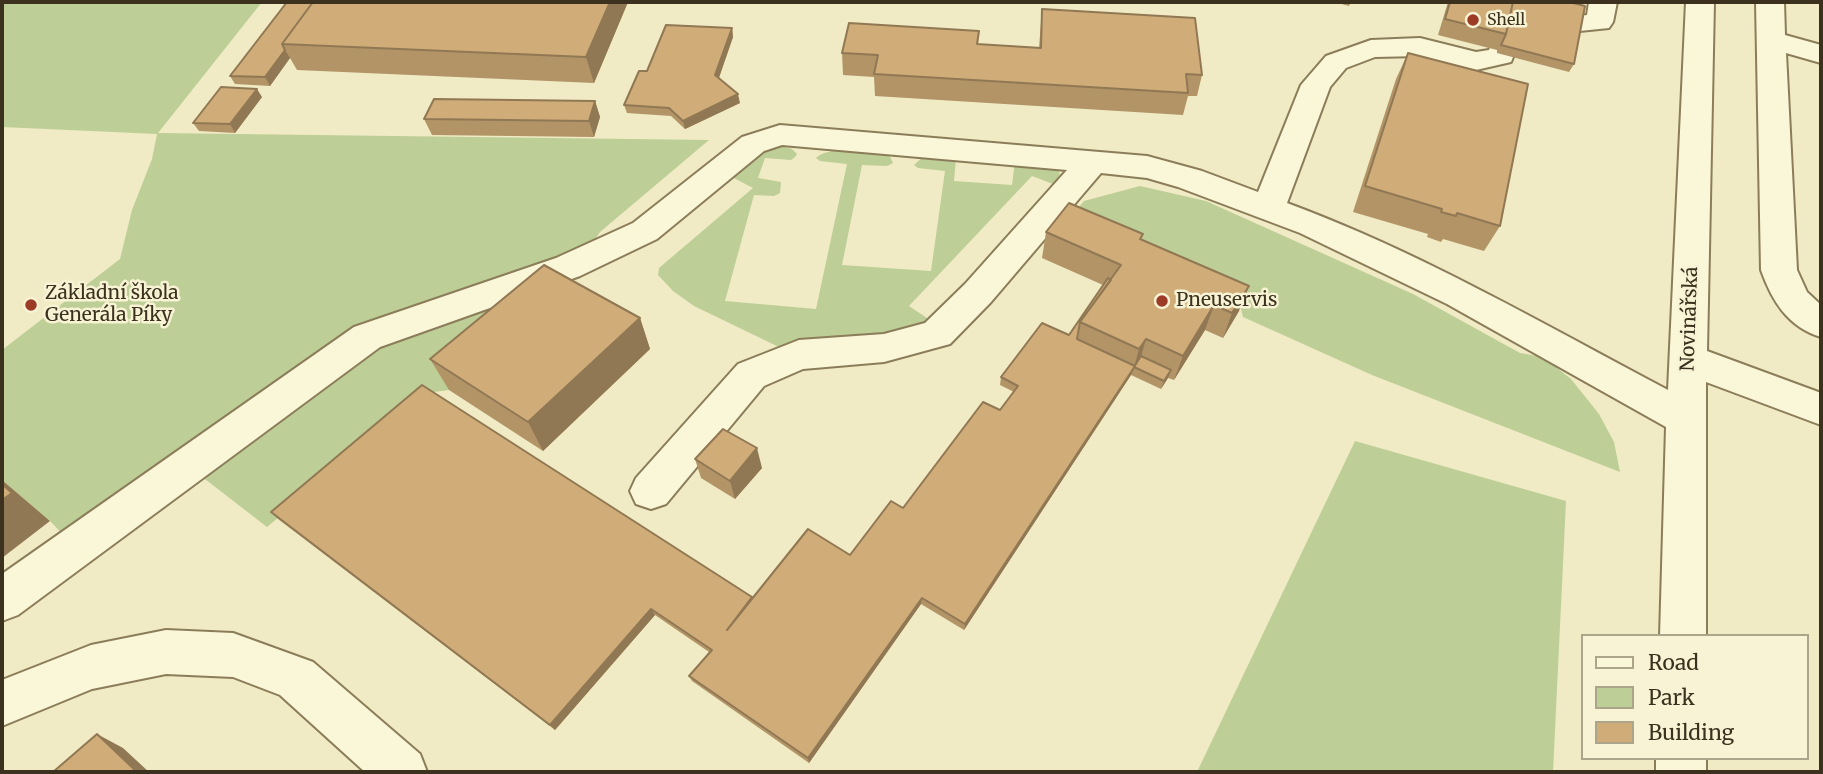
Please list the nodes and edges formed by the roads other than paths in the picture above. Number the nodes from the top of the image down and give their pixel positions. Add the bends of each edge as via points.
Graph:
1 (1604, 2) edge
2 (1700, 2) edge
3 (1770, 2) edge
4 (1770, 40) junction
5 (1821, 54) edge
6 (1094, 162) junction
7 (1269, 207) junction
8 (1821, 323) edge
9 (1688, 359) junction
10 (1821, 409) edge
11 (1686, 419) junction
12 (650, 491) dead end
13 (2, 600) edge
14 (1683, 634) edge
15 (2, 703) edge
16 (402, 772) edge

1 - 7 street via 1599,23 1509,30 1501,56 1476,61 1420,47 1371,49 1336,62 1316,85
2 - 9 street, Novinářská
3 - 4 street
4 - 5 street
4 - 8 street via 1779,270 1801,312
6 - 7 street via 1146,167
6 - 12 street via 937,334 884,348 799,355 751,375
6 - 13 street via 780,135 752,144 645,231 568,267 368,337
7 - 11 street via 1460,295
9 - 10 street
9 - 11 street, Novinářská
11 - 14 street, Novinářská
15 - 16 street via 91,667 166,652 233,655 296,678

